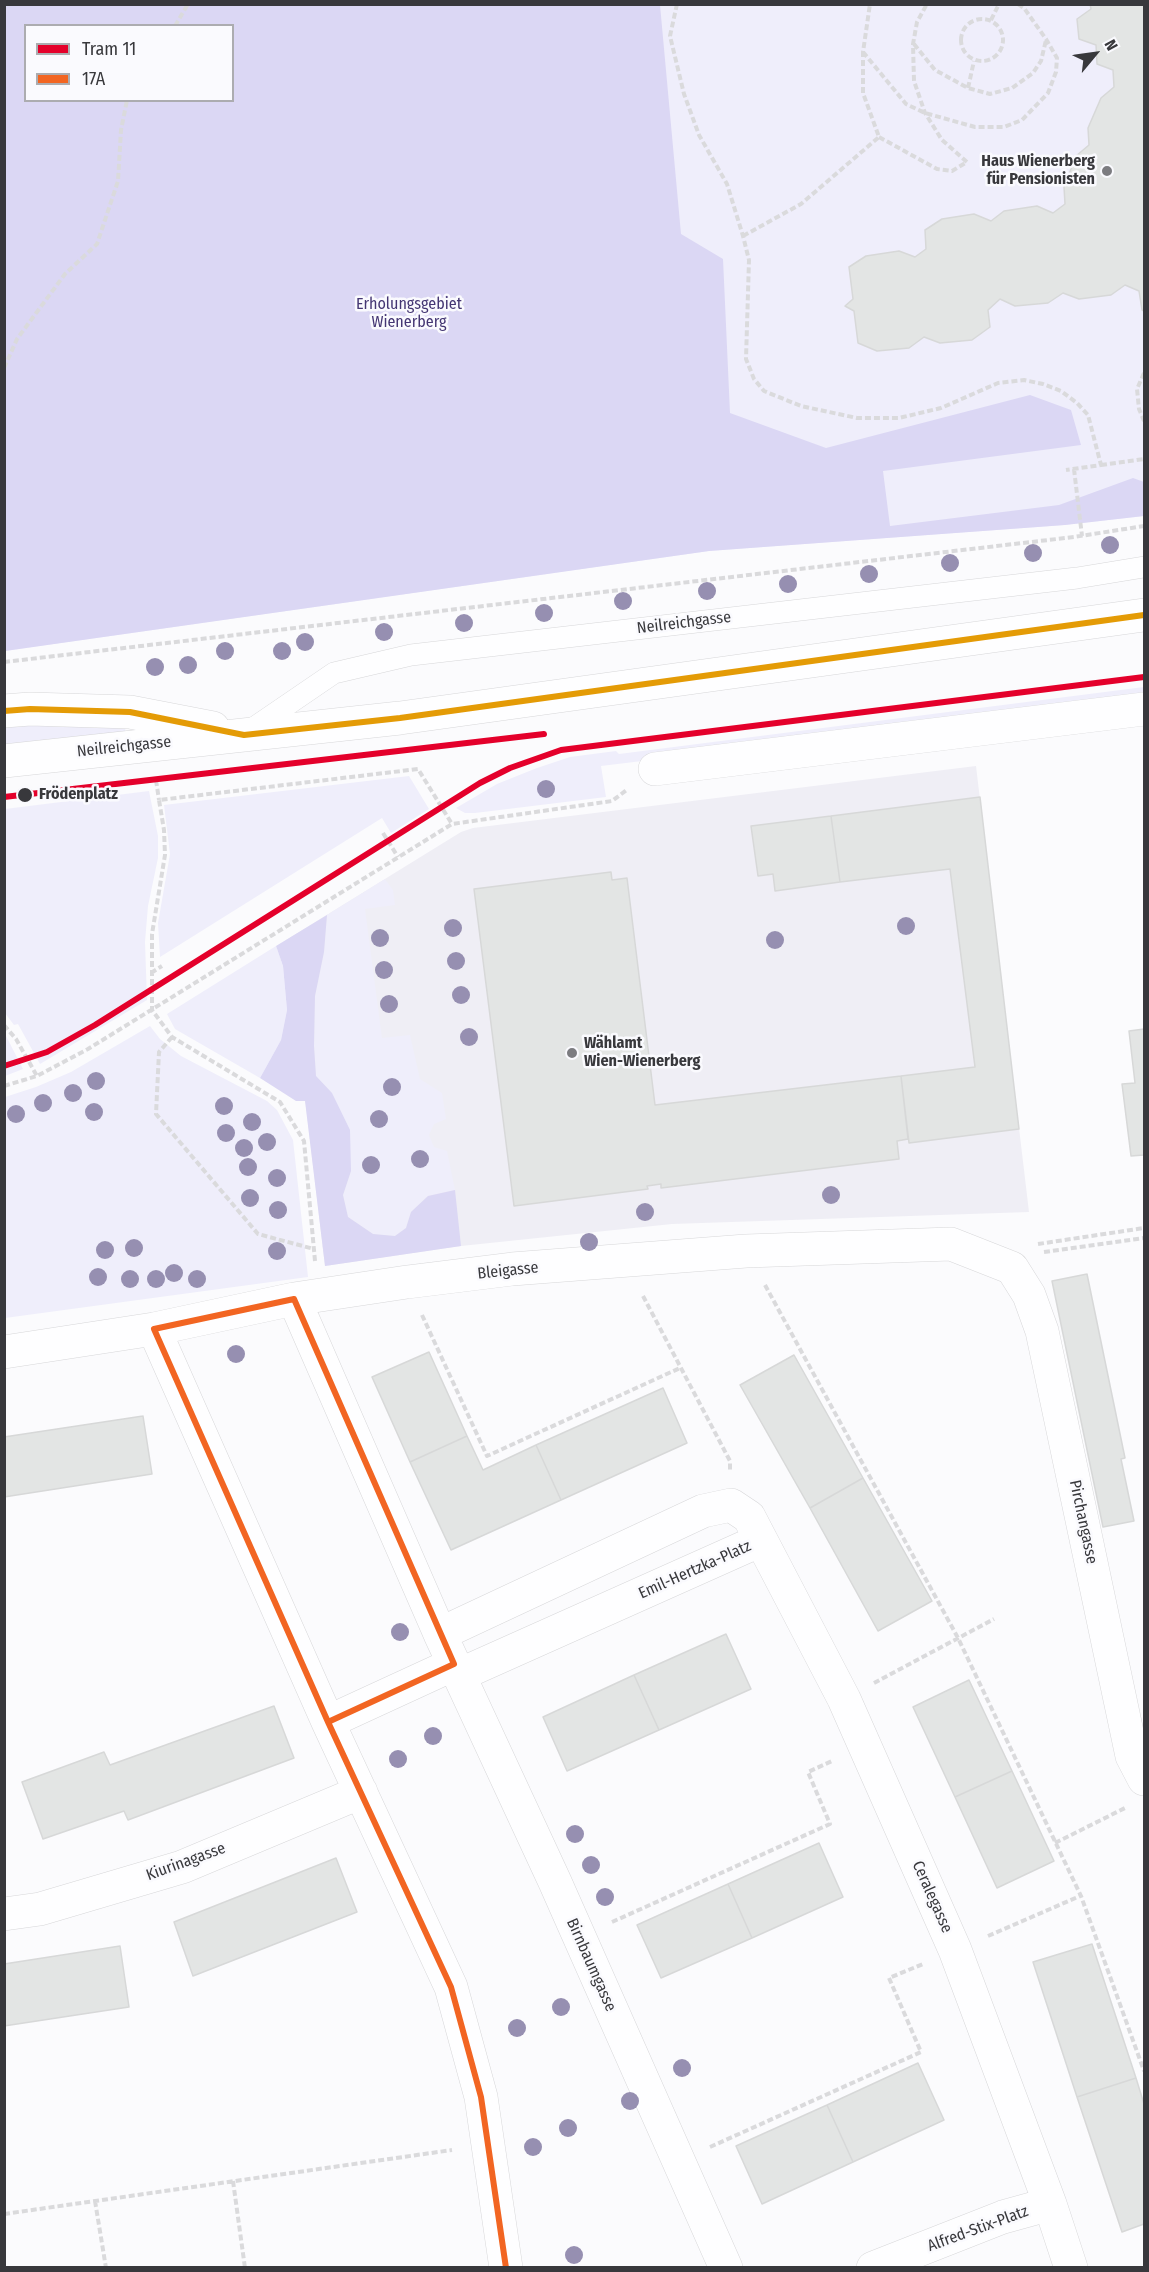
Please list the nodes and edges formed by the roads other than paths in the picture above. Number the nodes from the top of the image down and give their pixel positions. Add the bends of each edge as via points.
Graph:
1 (1144, 567) edge
2 (1144, 615) edge
3 (1144, 709) edge
4 (4, 711) edge
5 (244, 735) junction
6 (4, 761) edge
7 (655, 769) road end
8 (1020, 1257) joint
9 (307, 1297) junction
10 (154, 1329) junction
11 (4, 1352) edge
12 (761, 1540) junction
13 (440, 1634) junction
14 (456, 1669) junction
15 (328, 1722) junction
16 (1140, 1791) edge
17 (361, 1792) junction
18 (4, 1914) edge
19 (1050, 2204) junction
20 (506, 2268) edge
21 (726, 2268) edge
22 (873, 2268) edge
23 (1071, 2268) edge

1 - 5 lane, Neilreichgasse via 411,655 334,673
2 - 5 street, Neilreichgasse via 400,718
3 - 7 street
4 - 5 street, Neilreichgasse via 130,712
5 - 6 street, Neilreichgasse
8 - 9 street, Bleigasse via 951,1244 746,1251 512,1269
8 - 16 street, Pirchangasse via 1042,1331
9 - 10 street, Bleigasse
9 - 13 street, Birnbaumgasse
10 - 11 street, Bleigasse
10 - 15 street
12 - 13 street, Emil-Hertzka-Platz via 749,1517 731,1506 703,1511
12 - 14 street, Emil-Hertzka-Platz
12 - 19 street, Ceralegasse via 844,1699 955,1950
13 - 14 street, Birnbaumgasse
14 - 15 street
14 - 21 street, Birnbaumgasse
15 - 17 street
17 - 18 street, Kiurinagasse via 182,1867 40,1909
17 - 20 street via 451,1988 481,2097
19 - 22 street, Alfred-Stix-Platz via 1003,2217
19 - 23 street, Ceralegasse

